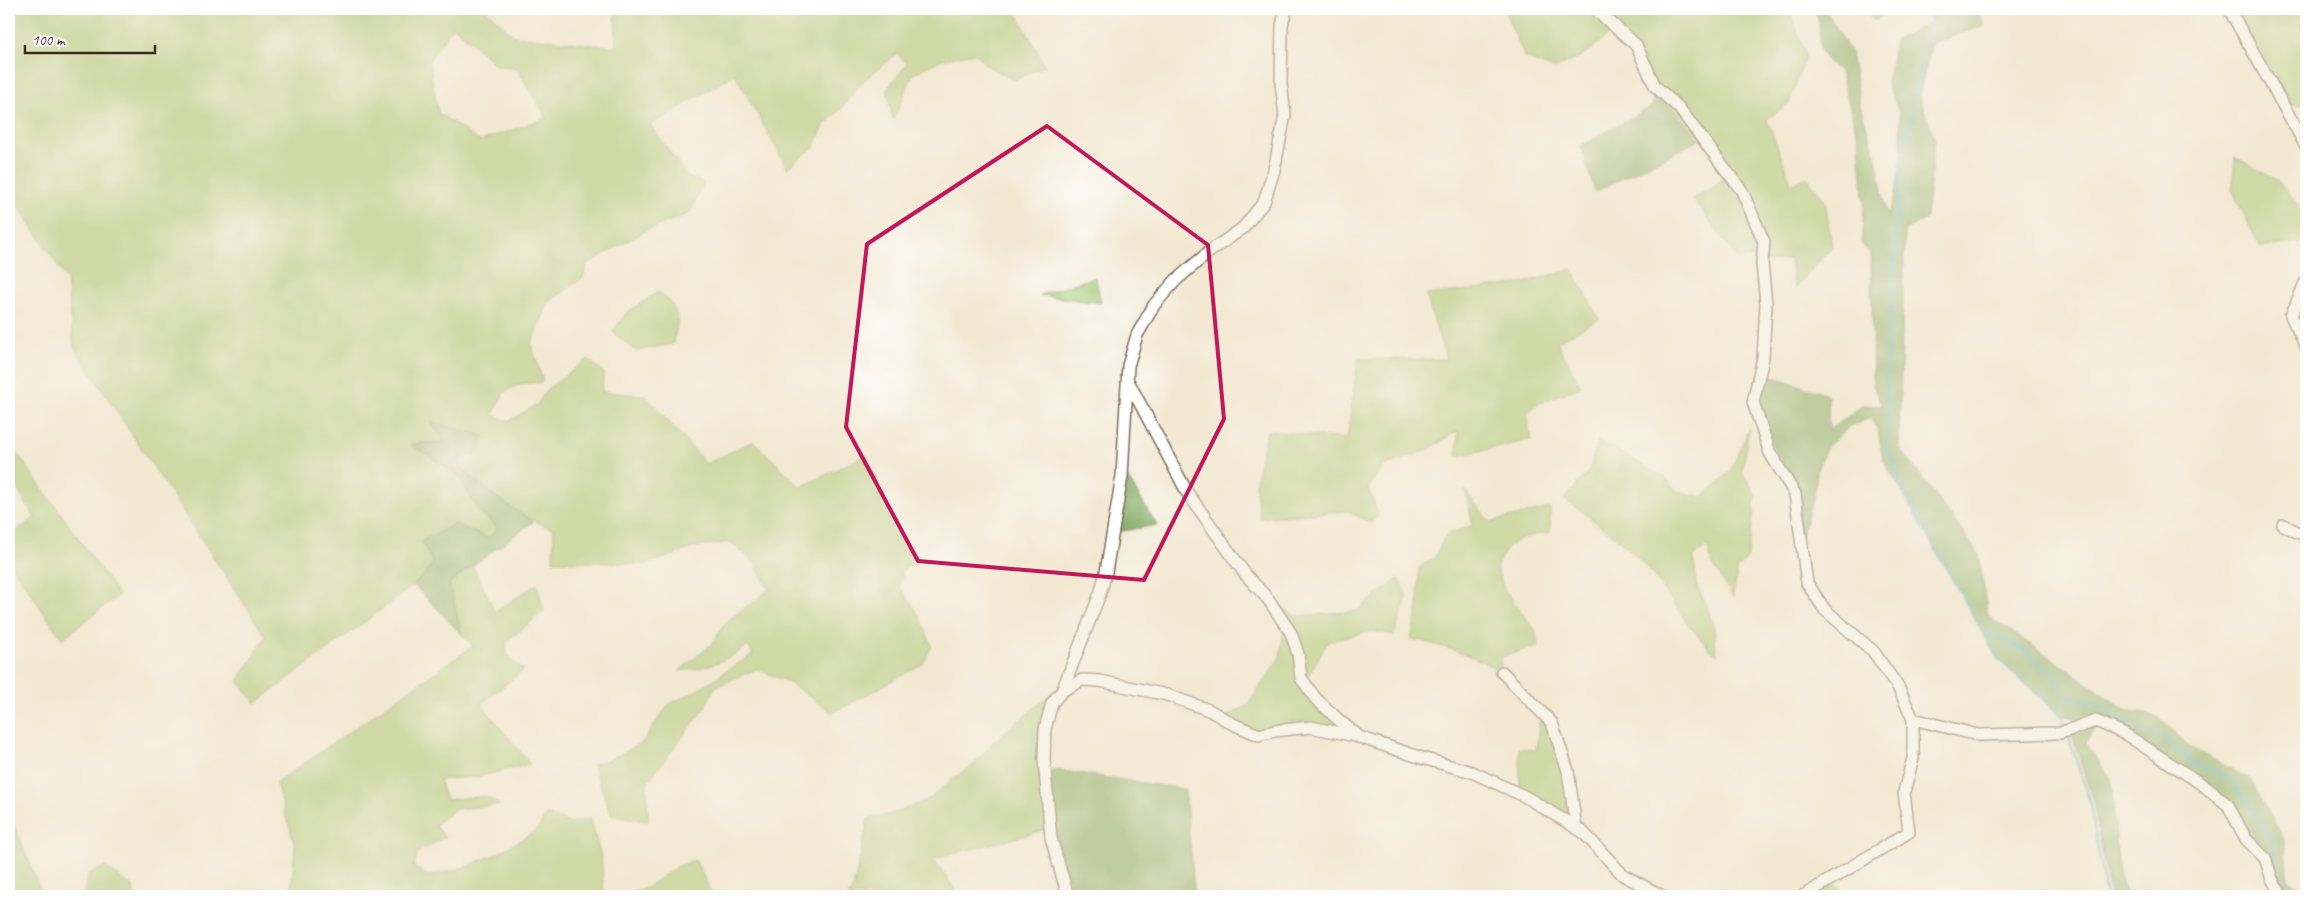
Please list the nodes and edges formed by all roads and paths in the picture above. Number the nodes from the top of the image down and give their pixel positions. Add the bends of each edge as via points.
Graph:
1 (1286, 9) edge
2 (1595, 9) edge
3 (2229, 9) edge
4 (2306, 146) edge
5 (2306, 282) edge
6 (2306, 346) edge
7 (1128, 381) junction
8 (2283, 525) dead end
9 (2306, 531) edge
10 (1502, 672) dead end
11 (1062, 691) junction
12 (1913, 719) junction
13 (1361, 737) junction
14 (1576, 828) junction
15 (1068, 896) edge
16 (1662, 896) edge
17 (1802, 896) edge
18 (2282, 896) edge

1 - 7 street via 1282,25 1280,83 1285,115 1264,202 1243,228 1176,280 1154,305 1137,335 1128,366
2 - 12 street via 1636,45 1655,86 1678,108 1742,191 1764,242 1762,263 1766,304 1763,358 1753,402 1770,453 1794,494 1807,583 1824,610 1873,651 1898,687
3 - 4 street
5 - 6 street via 2291,316
7 - 11 street via 1122,476 1106,572
7 - 13 street via 1187,492 1291,633 1301,678 1316,699
8 - 9 street via 2299,532
10 - 14 street via 1552,724 1568,771
11 - 13 street via 1082,680 1100,681 1167,696 1208,710 1258,735 1310,728
11 - 15 street via 1052,703 1045,729 1044,759 1051,838
12 - 17 street via 1913,758 1904,792 1909,832
12 - 18 street via 1978,735 2060,733 2096,721 2125,734 2228,805 2246,839 2265,858
13 - 14 street via 1472,772 1526,797
14 - 16 street via 1623,875

